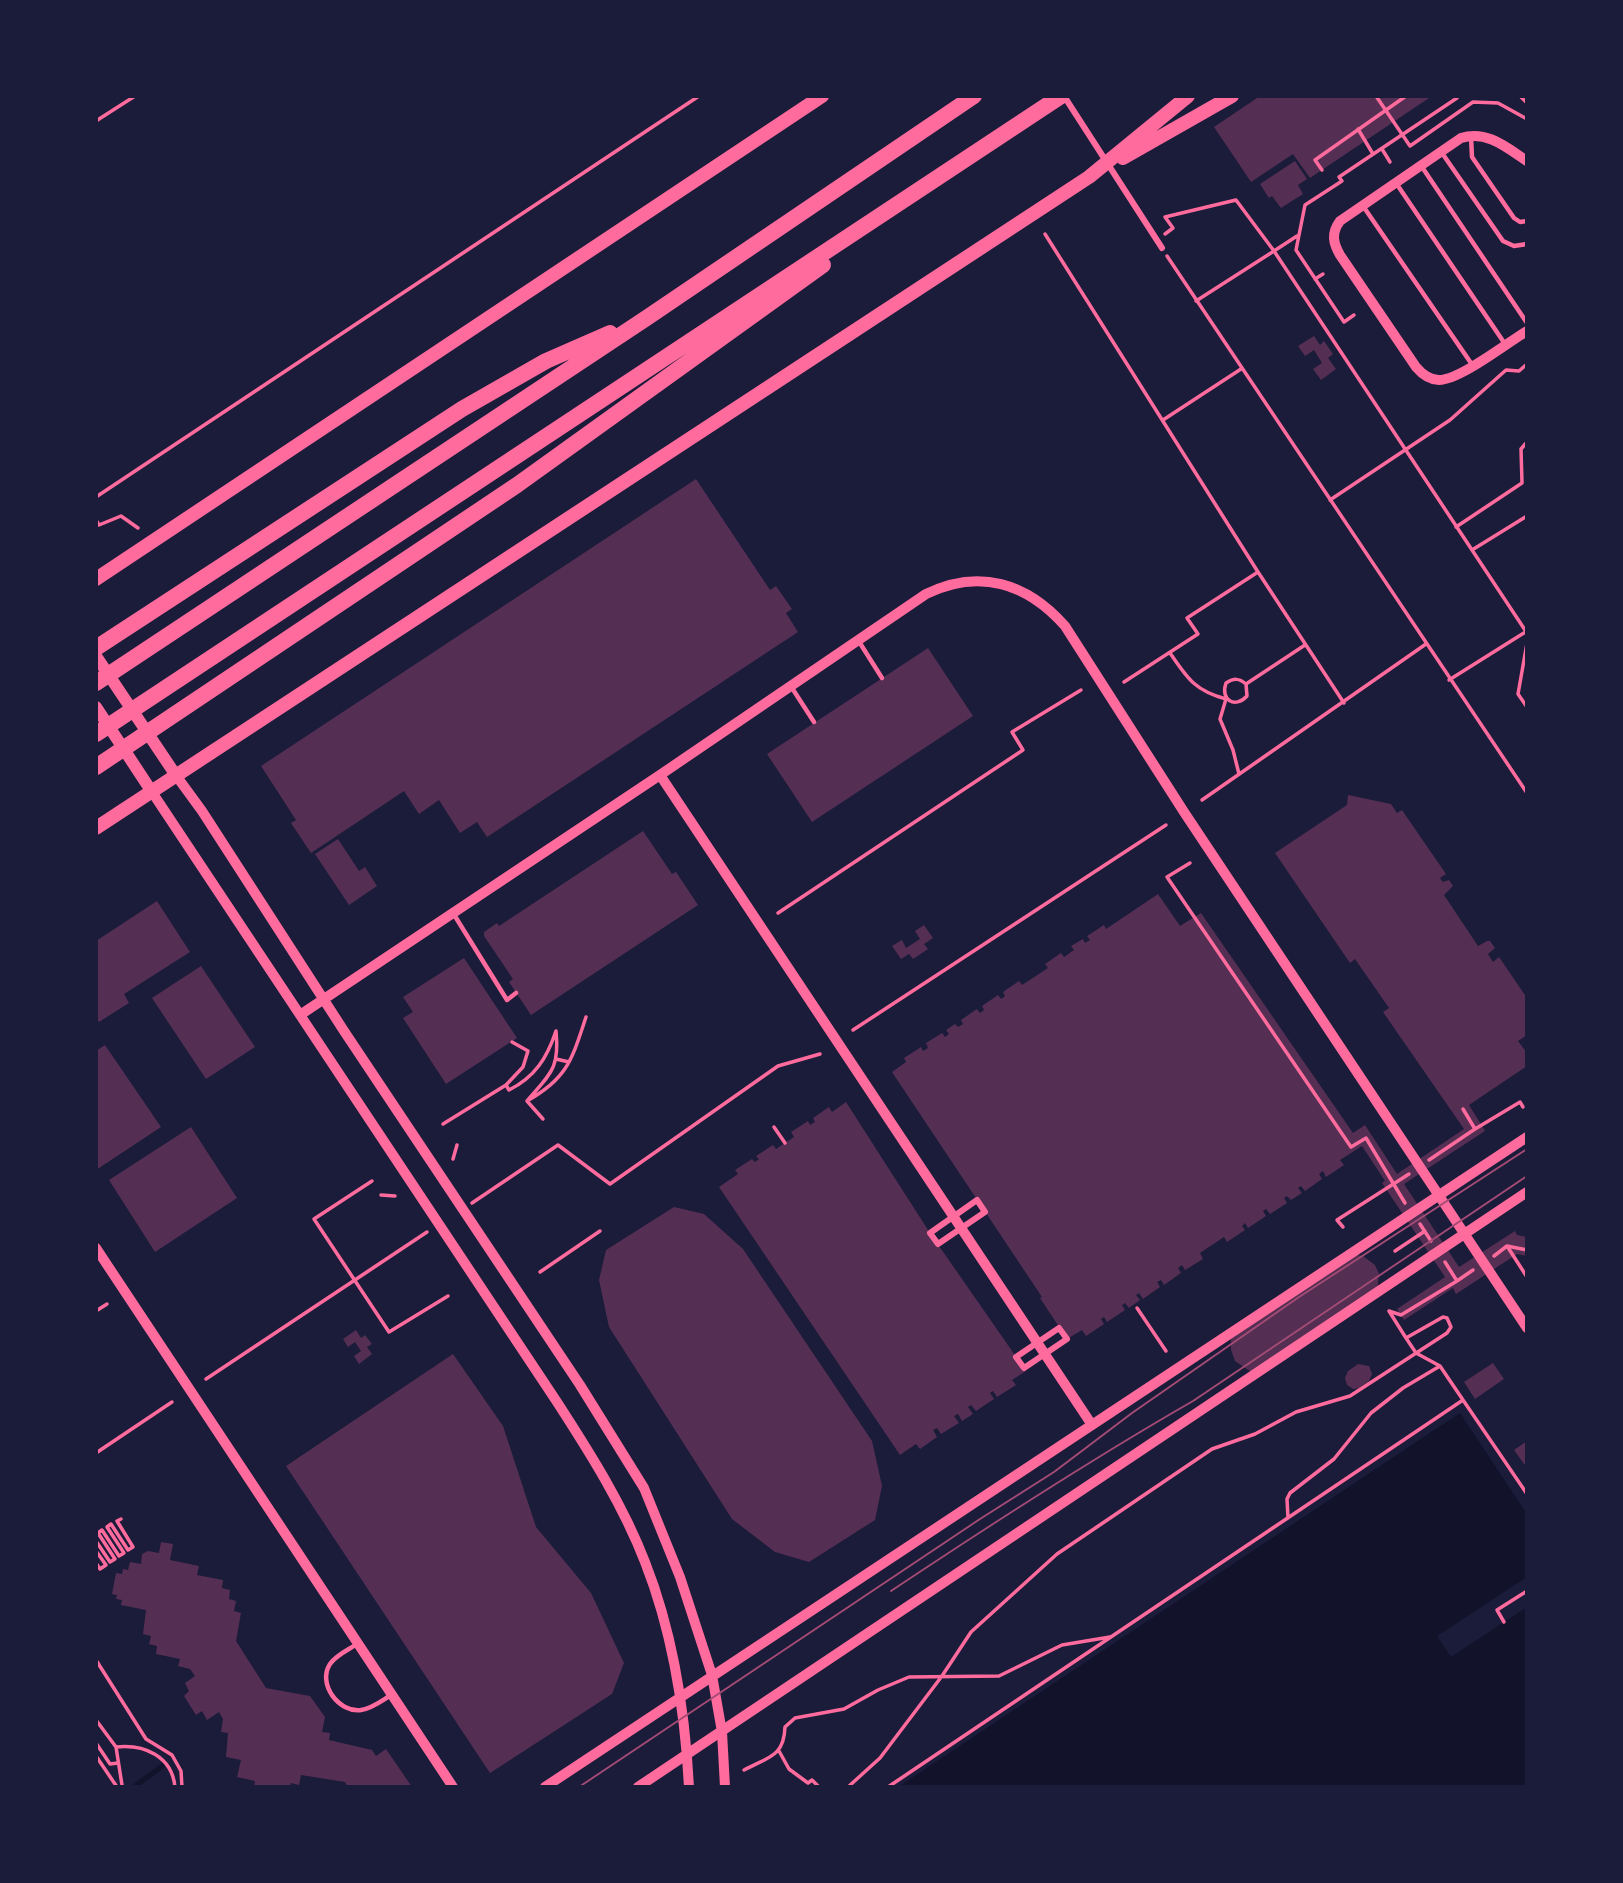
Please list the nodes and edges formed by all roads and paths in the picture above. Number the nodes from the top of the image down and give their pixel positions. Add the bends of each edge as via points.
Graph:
1 (135, 96) edge
2 (699, 96) edge
3 (822, 96) edge
4 (974, 96) edge
5 (1062, 96) edge
6 (1188, 96) edge
7 (1232, 96) edge
8 (1377, 96) edge
9 (1406, 96) edge
10 (1456, 96) edge
11 (1520, 96) edge
12 (1527, 103) edge
13 (1386, 110) junction
14 (96, 113) edge
15 (1527, 119) edge
16 (98, 120) edge
17 (1358, 129) junction
18 (1402, 135) junction
19 (1471, 135) junction
20 (1382, 149) junction
21 (1442, 152) junction
22 (1373, 154) junction
23 (1527, 161) edge
24 (1390, 162) dead end
25 (1421, 166) junction
26 (1322, 170) dead end
27 (1089, 177) junction
28 (1396, 183) junction
29 (1363, 205) junction
30 (889, 209) junction
31 (1527, 221) edge
32 (1173, 229) dead end
33 (1045, 234) dead end
34 (1297, 236) junction
35 (1527, 244) edge
36 (1162, 248) joint
37 (1274, 251) junction
38 (1323, 274) dead end
39 (1315, 279) junction
40 (1195, 301) junction
41 (1354, 315) dead end
42 (648, 317) junction
43 (1527, 323) edge
44 (1527, 331) edge
45 (1505, 345) junction
46 (1527, 365) edge
47 (1473, 366) junction
48 (1241, 369) junction
49 (1163, 420) junction
50 (1527, 442) edge
51 (1405, 450) junction
52 (96, 497) edge
53 (1330, 500) junction
54 (1527, 516) edge
55 (96, 520) edge
56 (1456, 527) junction
57 (138, 528) dead end
58 (1472, 550) junction
59 (1258, 572) junction
60 (96, 579) edge
61 (1526, 632) edge
62 (857, 639) junction
63 (1527, 643) edge
64 (1306, 644) junction
65 (1426, 644) junction
66 (96, 648) edge
67 (1170, 653) junction
68 (96, 656) edge
69 (882, 678) dead end
70 (1450, 680) junction
71 (1125, 682) dead end
72 (96, 683) edge
73 (1246, 684) junction
74 (790, 685) junction
75 (1081, 690) dead end
76 (1226, 699) junction
77 (1344, 703) junction
78 (96, 707) edge
79 (1527, 707) edge
80 (814, 722) dead end
81 (96, 734) edge
82 (96, 767) edge
83 (175, 774) junction
84 (1240, 774) junction
85 (660, 775) junction
86 (152, 792) junction
87 (1527, 793) edge
88 (1202, 800) dead end
89 (1166, 825) dead end
90 (96, 828) edge
91 (1190, 863) dead end
92 (452, 912) junction
93 (778, 913) dead end
94 (516, 993) dead end
95 (323, 999) junction
96 (300, 1014) junction
97 (586, 1017) dead end
98 (853, 1030) dead end
99 (512, 1042) dead end
100 (818, 1055) dead end
101 (556, 1059) junction
102 (569, 1062) junction
103 (538, 1069) junction
104 (549, 1075) junction
105 (506, 1085) junction
106 (527, 1101) junction
107 (1523, 1107) dead end
108 (1463, 1109) dead end
109 (543, 1119) dead end
110 (443, 1124) dead end
111 (774, 1127) dead end
112 (1475, 1129) junction
113 (1527, 1137) edge
114 (785, 1143) dead end
115 (457, 1145) dead end
116 (558, 1145) dead end
117 (453, 1159) dead end
118 (1423, 1164) dead end
119 (1413, 1171) dead end
120 (372, 1181) dead end
121 (1392, 1185) junction
122 (1527, 1192) edge
123 (381, 1195) dead end
124 (1439, 1195) junction
125 (395, 1196) dead end
126 (977, 1200) joint
127 (1406, 1204) dead end
128 (1419, 1223) dead end
129 (1343, 1227) dead end
130 (600, 1231) dead end
131 (1434, 1232) dead end
132 (1427, 1234) junction
133 (1465, 1234) junction
134 (1434, 1244) dead end
135 (1507, 1247) junction
136 (96, 1248) edge
137 (1527, 1250) edge
138 (1395, 1251) dead end
139 (1440, 1254) dead end
140 (1487, 1260) dead end
141 (1477, 1267) dead end
142 (540, 1272) dead end
143 (1527, 1276) edge
144 (1457, 1280) junction
145 (355, 1281) junction
146 (447, 1296) dead end
147 (107, 1304) dead end
148 (1137, 1308) dead end
149 (96, 1311) edge
150 (1059, 1328) joint
151 (1527, 1328) edge
152 (1406, 1338) junction
153 (1166, 1351) dead end
154 (1416, 1353) junction
155 (1440, 1366) junction
156 (206, 1380) dead end
157 (1463, 1400) junction
158 (172, 1402) dead end
159 (1092, 1425) junction
160 (96, 1452) edge
161 (1527, 1494) edge
162 (1288, 1518) junction
163 (121, 1519) dead end
164 (96, 1541) edge
165 (96, 1551) edge
166 (96, 1563) edge
167 (1527, 1591) edge
168 (1504, 1622) dead end
169 (1112, 1636) junction
170 (358, 1644) junction
171 (96, 1660) edge
172 (712, 1675) junction
173 (942, 1676) junction
174 (391, 1694) junction
175 (682, 1695) junction
176 (96, 1720) edge
177 (722, 1732) junction
178 (96, 1743) edge
179 (116, 1747) junction
180 (779, 1751) junction
181 (687, 1754) junction
182 (96, 1756) edge
183 (118, 1763) junction
184 (744, 1770) dead end
185 (119, 1786) edge
186 (128, 1786) edge
187 (175, 1787) edge
188 (182, 1787) edge
189 (453, 1787) edge
190 (545, 1787) edge
191 (638, 1787) edge
192 (689, 1787) edge
193 (725, 1787) edge
194 (819, 1787) edge
195 (848, 1787) edge
196 (888, 1787) edge

1 - 16 path
2 - 52 path
3 - 60 highway
4 - 42 highway
5 - 30 highway
5 - 36 street
6 - 27 highway
7 - 27 highway
8 - 13 path
9 - 13 path
10 - 18 path
11 - 12 path
13 - 17 path
13 - 18 path
14 - 16 path
15 - 18 path via 1498,103 1473,102 1410,146
17 - 22 path
17 - 26 path via 1315,160
18 - 20 path
19 - 21 street
19 - 23 street via 1494,139
19 - 31 lane via 1472,158 1514,218
20 - 22 path
20 - 24 path
21 - 25 street
21 - 35 lane via 1503,241 1514,246
22 - 34 path via 1305,205
25 - 28 street
25 - 43 lane
27 - 83 highway
28 - 29 street
28 - 45 lane
29 - 47 lane
29 - 47 street via 1334,230 1336,248 1416,367 1427,377 1441,380
30 - 81 highway
30 - 82 highway via 842,251 517,485
32 - 37 path via 1165,217 1236,200
33 - 49 path
34 - 37 path
34 - 39 path via 1296,250
36 - 40 path
37 - 40 path
37 - 51 path
38 - 39 path
39 - 41 path via 1343,322
40 - 48 path
42 - 66 highway via 546,361 462,409
42 - 72 highway
44 - 45 street
45 - 47 street
46 - 51 path via 1519,371 1506,370 1450,420
48 - 49 path
48 - 53 path
49 - 59 path
50 - 56 path via 1521,449 1522,483
51 - 53 path
51 - 56 path
53 - 65 path
54 - 58 path
55 - 57 path via 99,525 121,516
56 - 58 path
58 - 61 path
59 - 64 path
59 - 67 path via 1187,618 1198,634
61 - 70 path
62 - 69 lane
62 - 74 street
62 - 124 street via 926,594 965,581 1012,587 1050,609
63 - 79 path via 1518,694
64 - 73 path
64 - 77 path
65 - 70 path
65 - 77 path
67 - 71 path
67 - 76 path via 1189,680 1208,694
68 - 83 main road
70 - 87 path
73 - 76 path via 1247,696 1242,702 1233,704
73 - 76 path via 1232,679 1226,683
74 - 80 lane
74 - 85 street
75 - 93 path via 1012,732 1023,750
76 - 84 path via 1220,719
77 - 84 path
78 - 86 main road
83 - 86 highway
83 - 95 street
84 - 88 path
85 - 92 street
85 - 159 street
86 - 90 highway
86 - 96 street
89 - 98 path
91 - 121 path via 1167,877 1351,1147 1366,1138
92 - 94 lane via 507,1000
92 - 95 street
95 - 96 street
95 - 172 street via 644,1488
96 - 175 street via 591,1455 646,1563
97 - 102 path
99 - 105 path via 528,1051 523,1067
100 - 116 path via 778,1066 610,1184
101 - 102 path
101 - 103 path via 556,1031
101 - 104 path
102 - 106 path via 549,1088
103 - 104 path
103 - 105 path via 526,1082 509,1090
104 - 106 path
105 - 110 path
106 - 109 path
107 - 112 path via 1520,1102
108 - 112 path
111 - 114 path
112 - 118 path
113 - 124 street
115 - 117 path
119 - 121 path
120 - 145 path via 314,1219
121 - 127 path
121 - 129 path via 1337,1220
122 - 133 street
123 - 125 path
124 - 133 street
124 - 159 street
126 - 126 street via 930,1233 938,1244 985,1212
128 - 132 path
130 - 142 path
131 - 132 path
132 - 134 path
132 - 138 path
133 - 151 street
133 - 177 street
135 - 137 path
135 - 140 path
135 - 143 path
136 - 170 street
139 - 144 path
141 - 144 path
144 - 152 path via 1401,1315 1389,1311
145 - 146 path via 389,1332
145 - 156 path
147 - 149 path
148 - 153 path
150 - 150 street via 1016,1357 1024,1368 1067,1339
152 - 154 path
152 - 154 path via 1443,1317 1450,1322 1449,1331
154 - 155 path
154 - 173 path via 1350,1396 1296,1412 1255,1434 1212,1449 1076,1540 971,1632
155 - 157 path
155 - 162 path via 1371,1413 1334,1459 1290,1493
157 - 161 path
157 - 162 path
158 - 160 path
159 - 172 street
162 - 169 path
163 - 164 path via 117,1521 133,1546 128,1550 111,1524 107,1527 124,1553 120,1556 102,1530 98,1533 115,1559 110,1562
165 - 166 path via 106,1565 100,1569
167 - 168 path via 1497,1610
169 - 173 path via 1062,1646 999,1676
169 - 196 path
170 - 174 street
170 - 174 lane via 329,1666 331,1694 352,1710 375,1706
171 - 188 path via 146,1739 172,1755 181,1771
172 - 175 street
172 - 177 street
173 - 180 path via 909,1677 844,1709 795,1718 785,1727 785,1742
173 - 195 path via 880,1758
174 - 189 street
175 - 181 street
175 - 190 street
176 - 179 path
177 - 181 street
177 - 193 street
178 - 183 path via 110,1764
179 - 183 path
179 - 187 path via 138,1747 158,1755 168,1766
180 - 184 path
180 - 194 path via 789,1769
181 - 191 street
181 - 192 street
182 - 185 path
183 - 185 path
185 - 186 path

